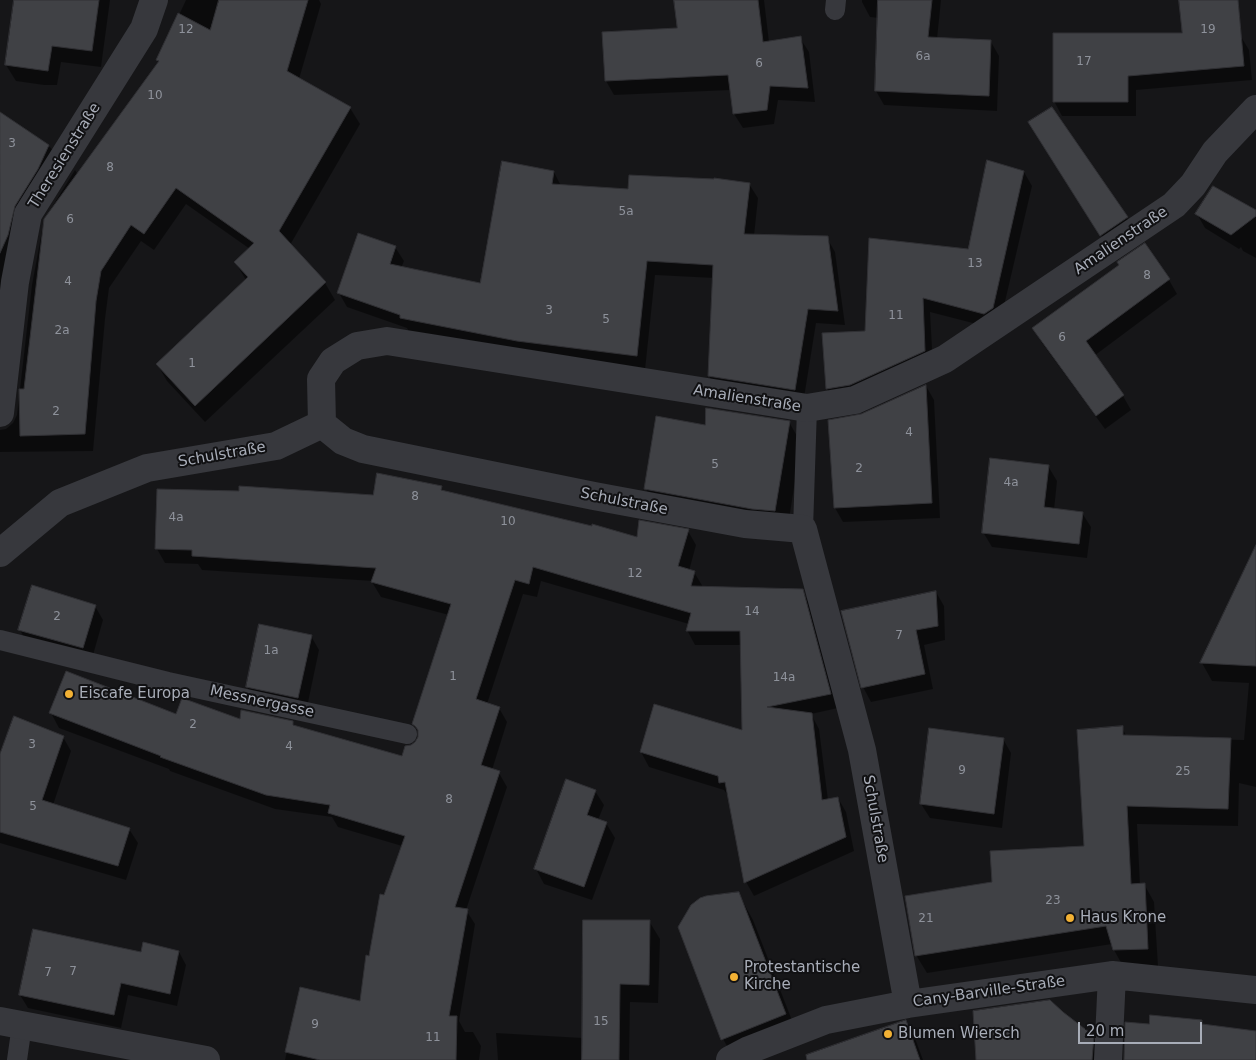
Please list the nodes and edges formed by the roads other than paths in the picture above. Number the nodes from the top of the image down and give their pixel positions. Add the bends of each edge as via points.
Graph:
1 (154, 0) edge
2 (1256, 109) edge
3 (807, 408) junction
4 (0, 413) edge
5 (322, 424) junction
6 (802, 529) junction
7 (0, 553) edge
8 (0, 640) edge
9 (407, 734) dead end
10 (1112, 974) junction
11 (1256, 990) edge
12 (908, 1004) junction
13 (11, 1023) edge
14 (16, 1060) edge
15 (206, 1060) edge
16 (730, 1060) edge
17 (1108, 1060) edge

1 - 4 street, Theresienstraße via 144,29 28,214 15,282
2 - 3 street, Amalienstraße via 1215,152 1193,185 1174,205 1048,291 945,359 855,400
3 - 5 street, Amalienstraße via 387,340 357,346 333,360 321,380
3 - 6 lane
5 - 6 street, Schulstraße via 343,441 363,449 745,524
5 - 7 street, Schulstraße via 276,446 147,468 60,502
6 - 12 street, Schulstraße via 862,750
8 - 9 lane, Messnergasse via 168,682
10 - 11 street, Cany-Barville-Straße
10 - 12 street, Cany-Barville-Straße
10 - 17 street
12 - 16 street, Cany-Barville-Straße via 826,1020
13 - 14 lane
13 - 15 street

